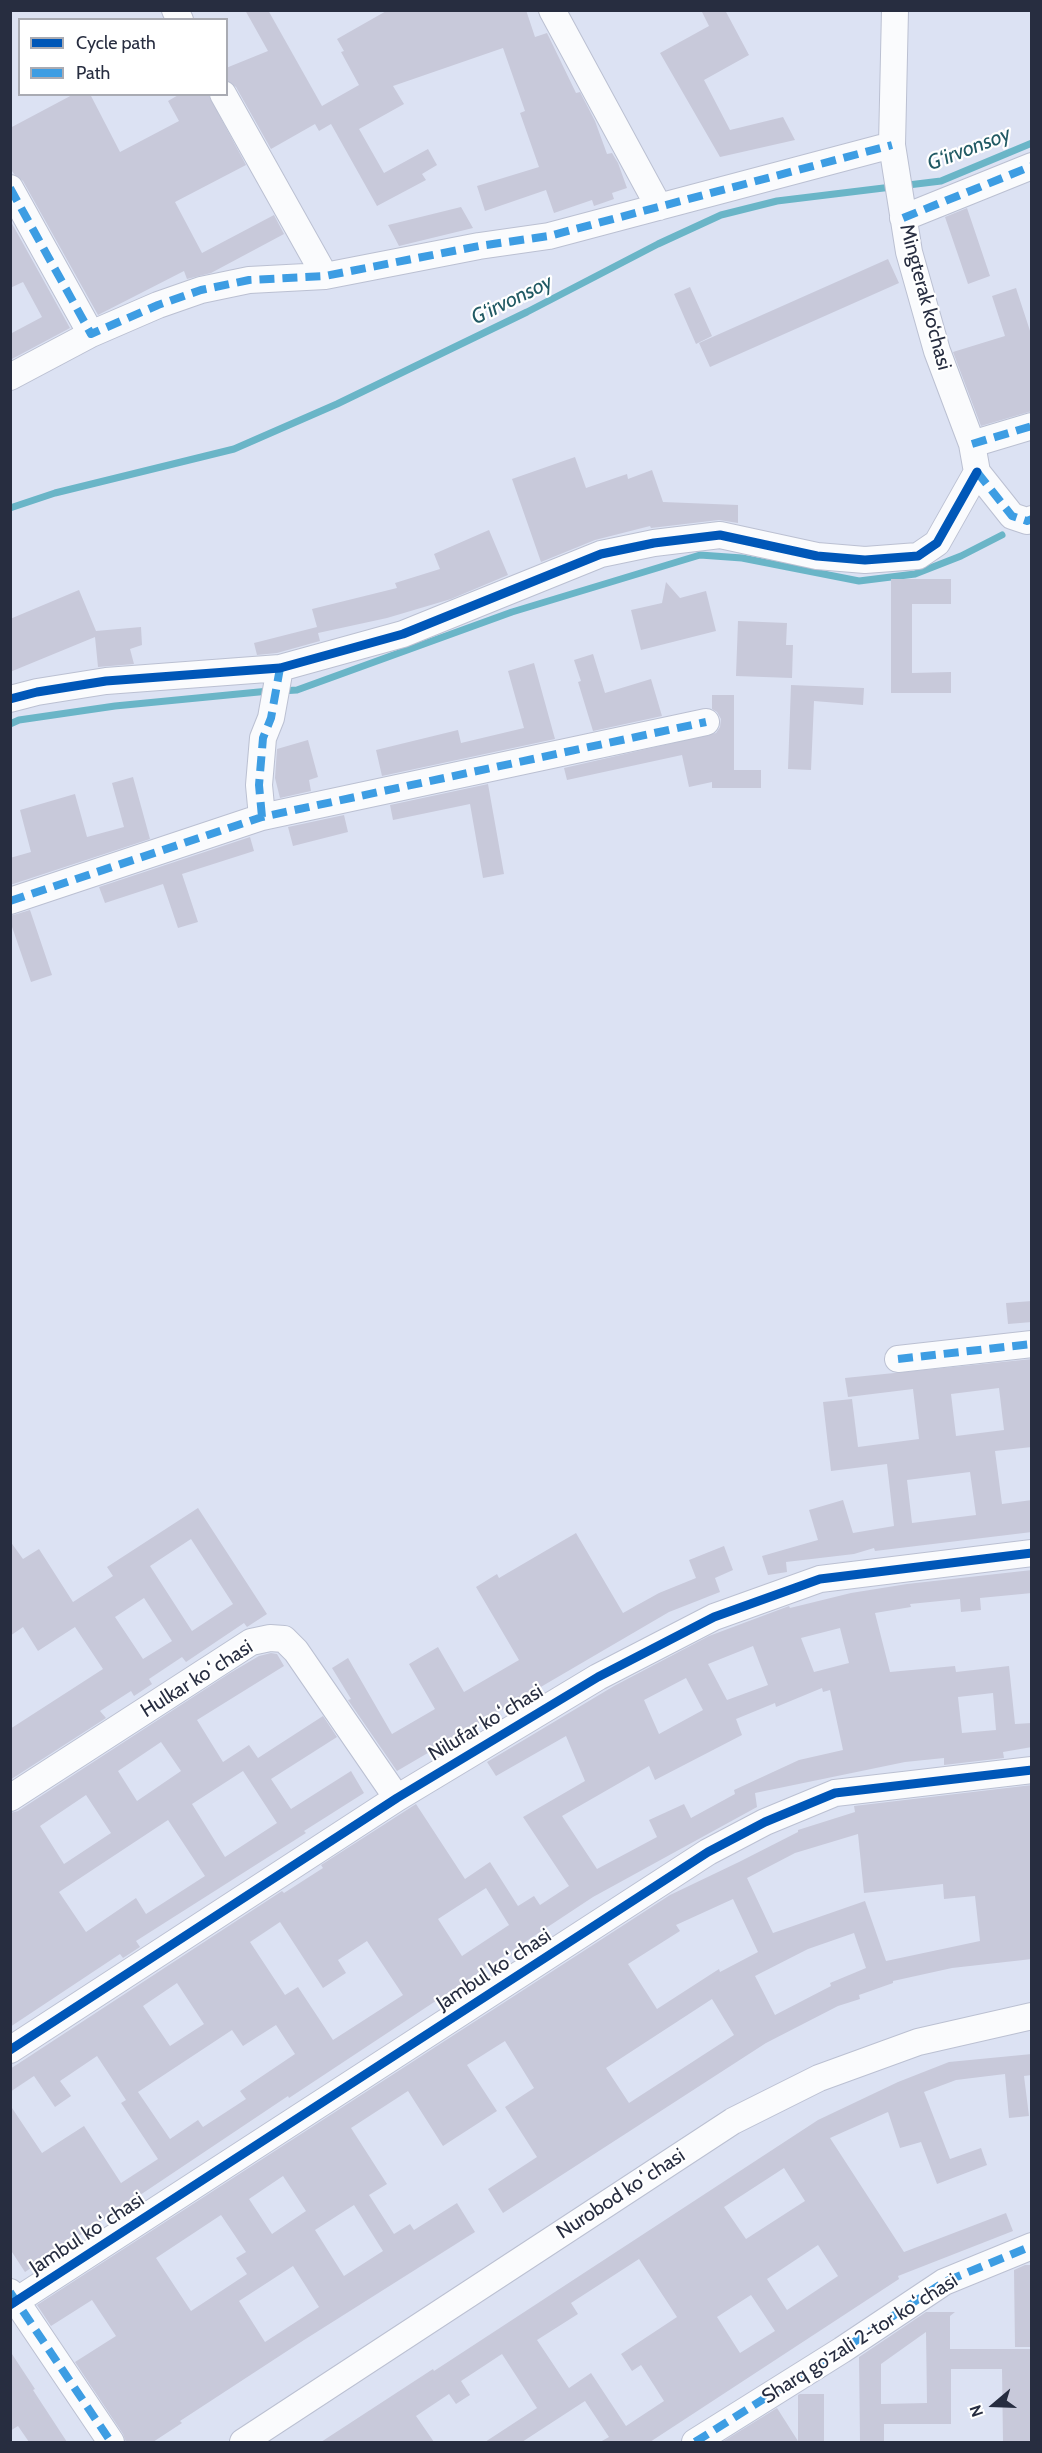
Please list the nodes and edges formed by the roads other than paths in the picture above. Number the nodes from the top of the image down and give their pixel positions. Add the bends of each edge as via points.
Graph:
1 (552, 10) edge
2 (895, 10) edge
3 (224, 96) edge
4 (893, 155) junction
5 (1032, 166) edge
6 (10, 188) edge
7 (659, 207) junction
8 (903, 218) junction
9 (325, 276) junction
10 (91, 334) junction
11 (10, 377) edge
12 (1032, 426) edge
13 (972, 444) junction
14 (977, 472) junction
15 (1022, 518) edge
16 (279, 676) junction
17 (10, 699) edge
18 (706, 722) dead end
19 (262, 817) junction
20 (10, 902) edge
21 (1032, 1344) edge
22 (898, 1359) dead end
23 (1032, 1553) edge
24 (1032, 1770) edge
25 (10, 1798) edge
26 (397, 1798) junction
27 (1032, 2016) edge
28 (10, 2050) edge
29 (1032, 2246) edge
30 (13, 2299) edge
31 (111, 2442) edge
32 (243, 2442) edge
33 (695, 2442) edge

1 - 7 street
2 - 4 street, Mingterak ko‘chasi
3 - 9 street
4 - 7 street
4 - 8 street, Mingterak ko‘chasi
5 - 8 street
6 - 10 street
7 - 9 street via 549,236
8 - 13 street, Mingterak ko‘chasi via 937,351
9 - 10 street via 249,280 201,291
10 - 11 street
12 - 13 street
13 - 14 street, Mingterak ko‘chasi
14 - 15 street
14 - 16 street via 937,543 918,556 865,560 817,556 720,535 654,543 601,554 403,634
16 - 17 street via 106,681
16 - 19 street via 263,738 259,785
18 - 19 street
19 - 20 street
21 - 22 street
23 - 26 street, Nilufar koʻchasi via 820,1580 714,1617 598,1677
24 - 30 street, Jambul koʻchasi via 835,1793 765,1822 708,1852
25 - 26 street, Hulkar koʻchasi via 251,1642 270,1638 284,1639 296,1651
26 - 28 street, Nilufar koʻchasi
27 - 32 street, Nurobod koʻchasi via 918,2042 819,2078 733,2121
29 - 33 street, Sharq go'zali 2-tor koʻchasi via 944,2282
30 - 31 street

